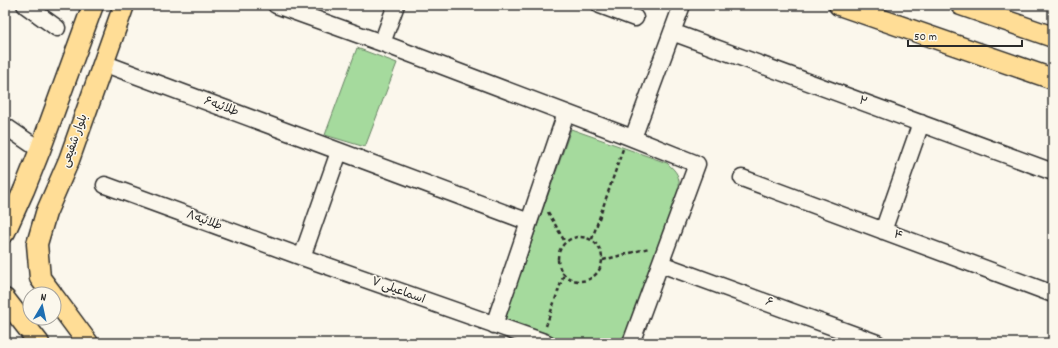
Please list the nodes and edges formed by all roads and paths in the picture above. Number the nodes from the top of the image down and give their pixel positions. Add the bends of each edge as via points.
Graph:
1 (25, 5) edge
2 (93, 5) edge
3 (124, 5) edge
4 (276, 5) edge
5 (396, 5) edge
6 (600, 5) edge
7 (682, 5) edge
8 (839, 5) edge
9 (961, 5) edge
10 (636, 18) dead end
11 (58, 28) dead end
12 (672, 32) junction
13 (1053, 37) edge
14 (382, 43) junction
15 (103, 63) junction
16 (1053, 79) edge
17 (566, 113) junction
18 (921, 123) junction
19 (5, 126) edge
20 (630, 137) junction
21 (40, 150) junction
22 (339, 152) junction
23 (1053, 172) edge
24 (742, 178) dead end
25 (105, 185) dead end
26 (538, 194) junction
27 (529, 222) junction
28 (883, 231) junction
29 (5, 232) edge
30 (592, 239) junction
31 (565, 242) junction
32 (667, 244) junction
33 (302, 257) junction
34 (603, 260) junction
35 (660, 264) junction
36 (564, 274) junction
37 (46, 286) edge
38 (1053, 294) edge
39 (5, 299) edge
40 (62, 308) edge
41 (494, 325) junction
42 (842, 337) edge
43 (544, 342) edge
44 (40, 343) edge
45 (88, 343) edge
46 (630, 343) edge
47 (877, 343) edge

1 - 11 street
2 - 21 main road
3 - 15 main road, بلوار شفیعی
4 - 14 street
5 - 14 street
6 - 10 street
7 - 12 street
8 - 16 main road
9 - 13 main road
12 - 18 street, ۲
12 - 20 street
14 - 17 street
15 - 22 street, طلائیه۶
15 - 37 main road, بلوار شفیعی via 69,160 46,213 38,244 40,278
17 - 20 street
17 - 26 street
18 - 23 street, ۲
18 - 28 street
19 - 21 street
20 - 30 path
20 - 32 street via 697,164
21 - 29 main road
22 - 27 street, طلائیه۶
22 - 33 street
24 - 28 street, ۴
25 - 33 street, طلائیه۸
26 - 27 street
26 - 31 path
27 - 41 street
28 - 38 street, ۴
30 - 31 path via 580,236
30 - 34 path via 599,246
31 - 36 path via 558,253 559,268
32 - 34 path
32 - 35 street
33 - 41 street, اسماعیلی ۷
34 - 36 path via 597,274 584,281 577,281
35 - 42 street, ۶
35 - 46 street
36 - 43 path
39 - 44 main road
40 - 45 main road
41 - 43 street, اسماعیلی ۷
42 - 47 street, ۶

